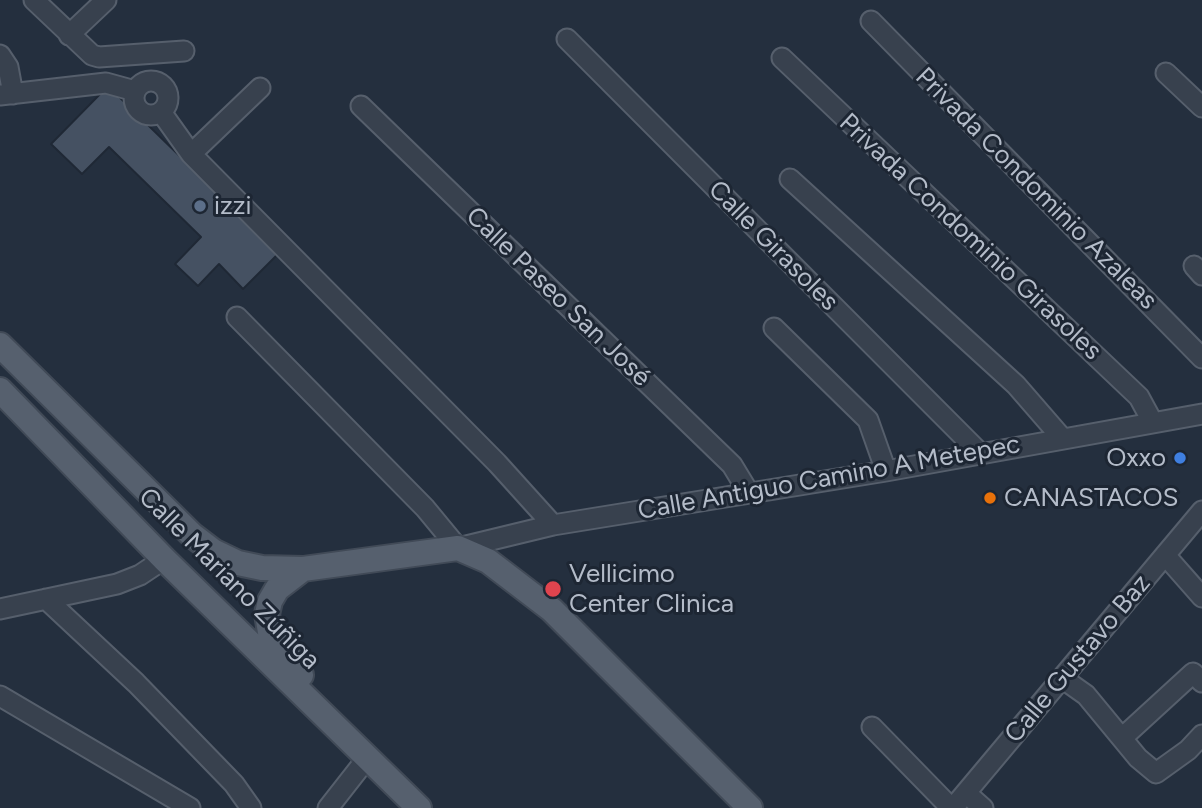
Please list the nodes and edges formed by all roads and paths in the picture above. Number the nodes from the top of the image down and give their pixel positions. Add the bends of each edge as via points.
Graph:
1 (34, 0) edge
2 (106, 0) edge
3 (871, 21) dead end
4 (69, 35) junction
5 (566, 39) dead end
6 (184, 51) dead end
7 (0, 55) edge
8 (782, 58) dead end
9 (1166, 73) dead end
10 (260, 88) dead end
11 (6, 95) edge
12 (361, 106) dead end
13 (1202, 107) edge
14 (191, 154) junction
15 (790, 179) dead end
16 (237, 317) dead end
17 (774, 328) dead end
18 (0, 345) edge
19 (1202, 358) edge
20 (0, 390) edge
21 (1202, 414) edge
22 (1152, 421) junction
23 (86, 431) junction
24 (1062, 438) junction
25 (62, 453) junction
26 (980, 453) junction
27 (886, 471) junction
28 (749, 494) junction
29 (1202, 510) edge
30 (553, 525) junction
31 (458, 548) junction
32 (1165, 555) junction
33 (163, 559) junction
34 (303, 569) junction
35 (1202, 597) edge
36 (46, 599) junction
37 (0, 609) edge
38 (1062, 678) junction
39 (1202, 682) edge
40 (0, 696) edge
41 (872, 727) dead end
42 (1202, 736) edge
43 (1122, 738) junction
44 (368, 757) junction
45 (966, 793) junction
46 (190, 808) edge
47 (251, 808) edge
48 (328, 808) edge
49 (419, 808) edge
50 (750, 808) edge
51 (952, 808) edge
52 (983, 808) edge

1 - 4 street
2 - 4 street
3 - 19 street, Privada Condominio Azaleas
4 - 6 street via 99,57
5 - 26 street, Calle Girasoles
7 - 11 street via 8,67
8 - 22 street, Privada Condominio Girasoles via 1139,397
9 - 13 street
10 - 14 street
11 - 14 street via 106,83 135,91 134,102 140,112 161,112
12 - 28 street, Calle Paseo San José via 732,465
14 - 30 street via 498,463
15 - 24 street via 1016,385
16 - 31 street via 425,508
17 - 27 street via 868,420
18 - 23 main road, Calle Mariano Zúñiga
20 - 25 main road, Calle Mariano Zúñiga
21 - 22 street, Calle Antiguo Camino A Metepec
22 - 24 street, Calle Antiguo Camino A Metepec
23 - 25 main road
23 - 34 main road, Calle Mariano Zúñiga via 213,551 262,568
24 - 26 street, Calle Antiguo Camino A Metepec
25 - 33 main road, Calle Mariano Zúñiga
26 - 27 street, Calle Antiguo Camino A Metepec
27 - 28 street, Calle Antiguo Camino A Metepec
28 - 30 street, Calle Antiguo Camino A Metepec
29 - 32 street, Calle Gustavo Baz
30 - 31 street, Calle Antiguo Camino A Metepec
31 - 34 main road, Calle Mariano Zúñiga
31 - 50 main road via 488,561 552,610
32 - 35 street
32 - 38 street, Calle Gustavo Baz
33 - 36 street via 117,584
33 - 44 main road, Calle Mariano Zúñiga
34 - 44 main road via 277,589 270,601 270,632
36 - 37 street
36 - 47 street via 145,693
38 - 43 street via 1086,695
38 - 45 street, Calle Gustavo Baz
39 - 43 street via 1192,673
40 - 46 street
41 - 51 street
42 - 43 street via 1156,773
44 - 48 street
44 - 49 main road, Calle Mariano Zúñiga
45 - 51 street, Calle Gustavo Baz
45 - 52 street

